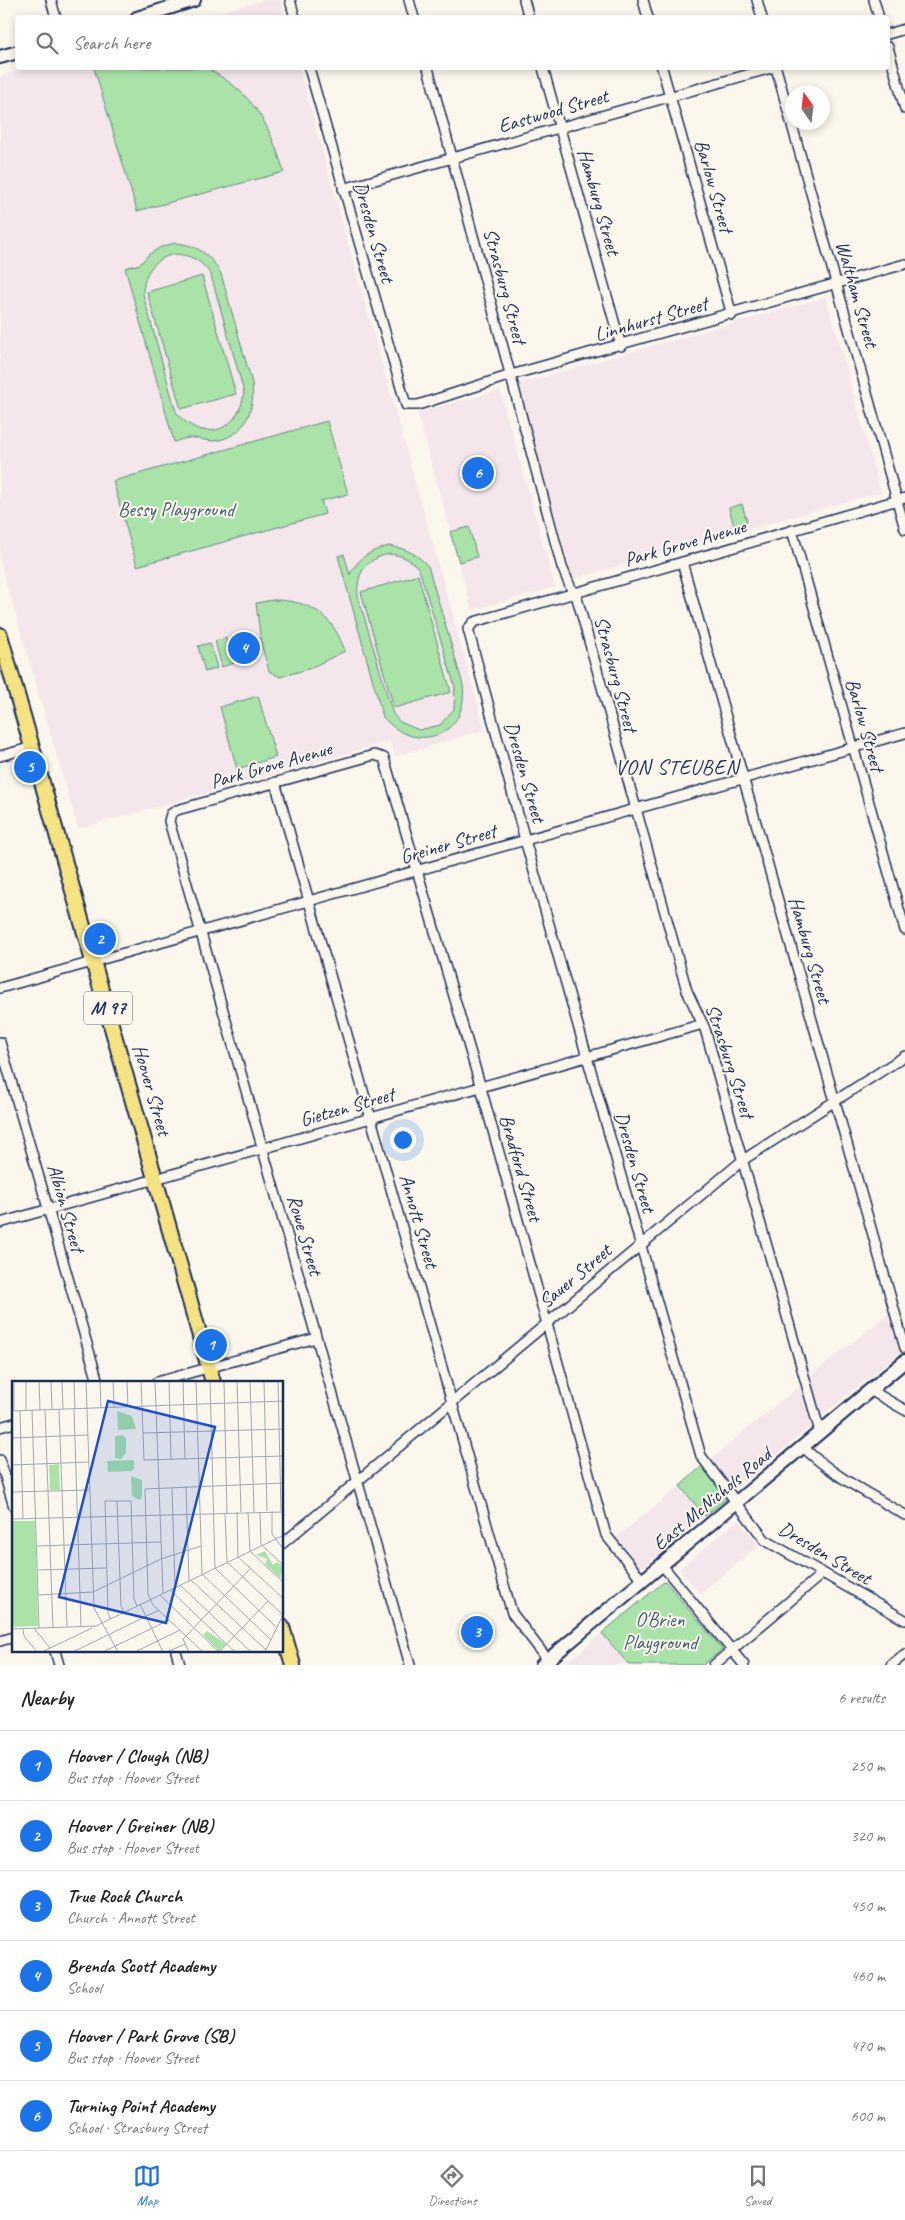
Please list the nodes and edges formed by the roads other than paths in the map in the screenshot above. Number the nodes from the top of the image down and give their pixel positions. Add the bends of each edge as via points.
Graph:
1 (51, 0) edge
2 (194, 0) edge
3 (290, 0) edge
4 (409, 0) edge
5 (524, 0) edge
6 (643, 0) edge
7 (757, 0) edge
8 (874, 0) edge
9 (170, 4) edge
10 (55, 15) edge
11 (144, 15) edge
12 (294, 15) edge
13 (413, 15) edge
14 (528, 15) edge
15 (647, 15) edge
16 (761, 15) edge
17 (878, 15) edge
18 (905, 29) edge
19 (890, 33) edge
20 (15, 53) edge
21 (890, 54) edge
22 (0, 57) edge
23 (310, 70) edge
24 (429, 70) edge
25 (544, 70) edge
26 (663, 70) edge
27 (764, 70) edge
28 (777, 70) edge
29 (670, 96) junction
30 (905, 109) edge
31 (560, 128) junction
32 (453, 158) junction
33 (344, 189) junction
34 (905, 264) edge
35 (836, 284) junction
36 (732, 314) junction
37 (621, 346) junction
38 (511, 375) junction
39 (406, 405) joint
40 (901, 499) edge
41 (905, 529) edge
42 (792, 530) junction
43 (682, 562) junction
44 (573, 593) junction
45 (474, 622) joint
46 (0, 635) edge
47 (905, 733) edge
48 (33, 747) junction
49 (853, 748) junction
50 (0, 756) edge
51 (381, 756) joint
52 (742, 779) junction
53 (275, 782) junction
54 (635, 808) junction
55 (171, 814) joint
56 (525, 840) junction
57 (417, 871) junction
58 (310, 901) junction
59 (905, 930) edge
60 (200, 931) junction
61 (94, 961) junction
62 (0, 988) edge
63 (703, 1024) junction
64 (0, 1042) edge
65 (905, 1056) edge
66 (587, 1058) junction
67 (481, 1088) junction
68 (835, 1102) junction
69 (372, 1118) junction
70 (263, 1149) junction
71 (743, 1160) junction
72 (156, 1179) junction
73 (48, 1210) junction
74 (0, 1223) edge
75 (640, 1244) junction
76 (547, 1322) junction
77 (316, 1338) junction
78 (905, 1348) edge
79 (905, 1361) edge
80 (209, 1368) junction
81 (98, 1381) edge
82 (160, 1381) edge
83 (213, 1381) edge
84 (870, 1390) junction
85 (452, 1402) junction
86 (905, 1410) edge
87 (820, 1432) junction
88 (803, 1447) junction
89 (0, 1460) edge
90 (357, 1481) junction
91 (12, 1500) edge
92 (736, 1503) junction
93 (905, 1515) edge
94 (284, 1542) edge
95 (662, 1565) junction
96 (823, 1573) junction
97 (643, 1581) junction
98 (905, 1620) edge
99 (284, 1635) edge
100 (732, 1650) junction
101 (55, 1652) edge
102 (176, 1652) edge
103 (905, 1654) edge
104 (545, 1662) edge
105 (59, 1665) edge
106 (180, 1665) edge
107 (293, 1665) edge
108 (410, 1665) edge
109 (714, 1665) edge
110 (744, 1665) edge
111 (891, 1665) edge

1 - 10 street
2 - 9 street
3 - 12 street
4 - 13 street
5 - 14 street
6 - 15 street
7 - 16 street
8 - 17 street
9 - 11 street
18 - 19 street
20 - 22 street
21 - 30 street
23 - 33 street, Dresden Street
24 - 32 street, Strasburg Street
25 - 31 street, Hamburg Street
26 - 29 street, Barlow Street
27 - 29 street, Eastwood Street
28 - 35 street, Waltham Street
29 - 31 street, Eastwood Street
29 - 36 street, Barlow Street
31 - 32 street, Eastwood Street
31 - 37 street, Hamburg Street
32 - 33 street, Eastwood Street
32 - 38 street, Strasburg Street
33 - 39 street, Dresden Street
34 - 35 street, Linnhurst Street
35 - 36 street, Linnhurst Street
35 - 40 street, Waltham Street
36 - 37 street, Linnhurst Street
37 - 38 street, Linnhurst Street
38 - 39 street, Linnhurst Street via 418,405
38 - 44 street, Strasburg Street via 562,568
40 - 41 street, Waltham Street
40 - 42 street, Park Grove Avenue
42 - 43 street, Park Grove Avenue
42 - 49 street, Barlow Street
43 - 44 street, Park Grove Avenue
43 - 52 street, Hamburg Street
44 - 45 street, Park Grove Avenue
44 - 54 street, Strasburg Street via 578,598
45 - 56 street, Dresden Street via 469,626 468,634
46 - 48 main road, Hoover Street / M 97
47 - 49 street, Greiner Street
48 - 50 street
48 - 61 main road, Hoover Street / M 97
49 - 52 street, Greiner Street
49 - 59 street, Barlow Street
51 - 53 street, Park Grove Avenue via 374,754
51 - 57 street, Bradford Street via 385,760
52 - 54 street, Greiner Street
52 - 68 street, Hamburg Street
53 - 55 street, Park Grove Avenue
53 - 58 street, Annott Street
54 - 56 street, Greiner Street
54 - 63 street, Strasburg Street via 687,991
55 - 60 street, Rowe Street via 169,821
56 - 57 street, Greiner Street
56 - 66 street, Dresden Street
57 - 58 street, Greiner Street
57 - 67 street, Bradford Street
58 - 60 street, Greiner Street
58 - 69 street, Annott Street
60 - 61 street, Greiner Street
60 - 70 street, Rowe Street
61 - 62 street, Greiner Street
61 - 72 main road, Hoover Street / M 97
63 - 66 street, Gietzen Street
63 - 71 street, Strasburg Street
64 - 73 street, Albion Street
65 - 68 street, Sauer Street
66 - 67 street, Gietzen Street
66 - 75 street, Dresden Street
67 - 69 street, Gietzen Street
67 - 76 street, Bradford Street
68 - 71 street, Sauer Street
68 - 78 street, Hamburg Street
69 - 70 street, Gietzen Street
69 - 85 street, Annott Street
70 - 72 street, Gietzen Street
70 - 77 street, Rowe Street
71 - 75 street, Sauer Street
71 - 87 street, Strasburg Street
72 - 73 street, Gietzen Street
72 - 80 main road, Hoover Street / M 97
73 - 74 street, Gietzen Street
73 - 81 street, Albion Street
75 - 76 street, Sauer Street
75 - 92 street, Dresden Street via 701,1456
76 - 85 street, Sauer Street
76 - 97 street, Bradford Street via 606,1535
77 - 80 street
77 - 90 street, Rowe Street
79 - 84 street, East McNichols Road
80 - 82 street
80 - 83 main road, Hoover Street / M 97
84 - 86 street
84 - 87 street, East McNichols Road
85 - 90 street, Sauer Street
85 - 104 street, Annott Street via 512,1613
87 - 88 street, East McNichols Road
88 - 92 street, East McNichols Road
88 - 93 street via 842,1479
89 - 91 street
90 - 94 street, Sauer Street
90 - 108 street, Rowe Street
92 - 95 street, East McNichols Road
92 - 96 street, Dresden Street via 765,1540
95 - 97 street, East McNichols Road
95 - 100 street
96 - 98 street, Dresden Street
96 - 100 street
97 - 104 street, East McNichols Road
99 - 107 main road
100 - 109 street
100 - 110 street
101 - 105 street
102 - 106 street
103 - 111 street

